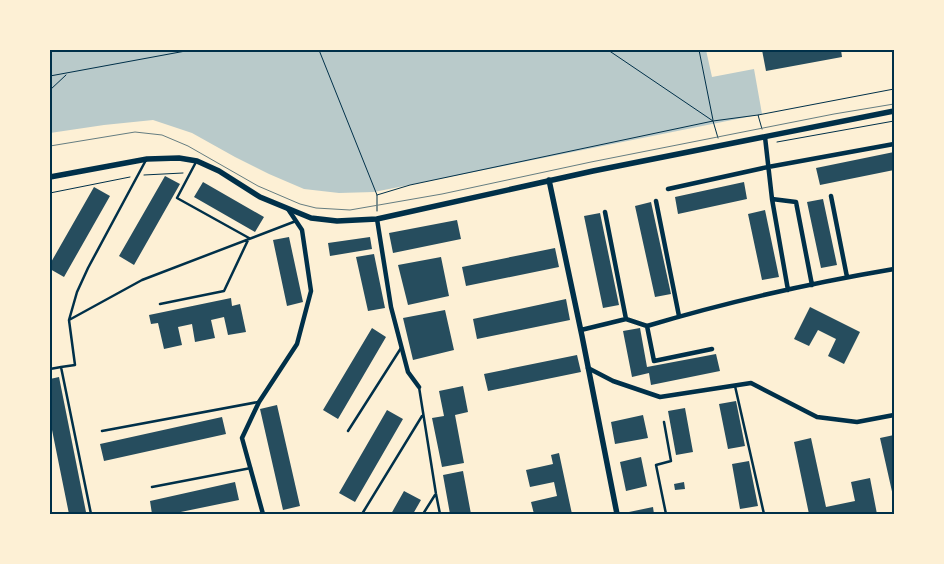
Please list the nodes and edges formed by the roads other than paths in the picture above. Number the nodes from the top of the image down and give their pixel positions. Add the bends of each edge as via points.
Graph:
1 (894, 111) edge
2 (764, 137) junction
3 (894, 144) edge
4 (147, 159) junction
5 (197, 161) junction
6 (768, 167) junction
7 (50, 177) edge
8 (549, 180) junction
9 (668, 189) dead end
10 (831, 196) dead end
11 (772, 198) junction
12 (656, 201) dead end
13 (288, 209) junction
14 (605, 212) dead end
15 (377, 218) junction
16 (296, 222) junction
17 (249, 238) junction
18 (894, 269) edge
19 (847, 277) junction
20 (812, 285) junction
21 (788, 290) junction
22 (160, 304) dead end
23 (680, 316) junction
24 (626, 319) junction
25 (69, 320) junction
26 (647, 326) junction
27 (582, 333) junction
28 (401, 348) junction
29 (712, 349) dead end
30 (61, 367) junction
31 (588, 368) junction
32 (50, 369) edge
33 (734, 385) junction
34 (419, 387) joint
35 (259, 402) junction
36 (423, 415) junction
37 (894, 415) edge
38 (664, 422) dead end
39 (102, 431) dead end
40 (348, 431) dead end
41 (251, 468) junction
42 (152, 487) dead end
43 (436, 494) junction
44 (90, 514) edge
45 (263, 514) edge
46 (362, 514) edge
47 (423, 514) edge
48 (440, 514) edge
49 (617, 514) edge
50 (666, 514) edge
51 (764, 514) edge

1 - 2 street
2 - 6 street
2 - 8 street
3 - 6 street
4 - 5 street
4 - 7 street
4 - 25 lane via 88,268
5 - 13 street
5 - 17 lane via 177,198
6 - 9 street
6 - 11 street
8 - 15 street
8 - 27 street
10 - 19 street
11 - 20 street via 796,202
11 - 21 street
12 - 23 street
13 - 15 street via 311,218 337,221
13 - 16 street
14 - 24 street
15 - 28 street
16 - 17 lane
16 - 35 street via 302,230 311,291 296,344
17 - 22 lane via 224,291
17 - 25 lane via 142,280
18 - 19 street
19 - 20 street
20 - 21 street
21 - 23 street
23 - 26 street
24 - 26 street
24 - 27 street
25 - 30 lane via 75,365
26 - 29 street via 654,361
27 - 31 street
28 - 34 street via 408,372
28 - 40 lane
30 - 32 lane
30 - 44 lane
31 - 33 street via 613,381 660,397
31 - 49 street
33 - 37 street via 751,383 817,417 857,422
33 - 51 lane
34 - 36 lane
35 - 39 lane
35 - 41 street via 242,438
36 - 43 lane
36 - 46 lane
38 - 50 lane via 671,461 656,465
41 - 42 lane
41 - 45 street
43 - 47 lane
43 - 48 lane

